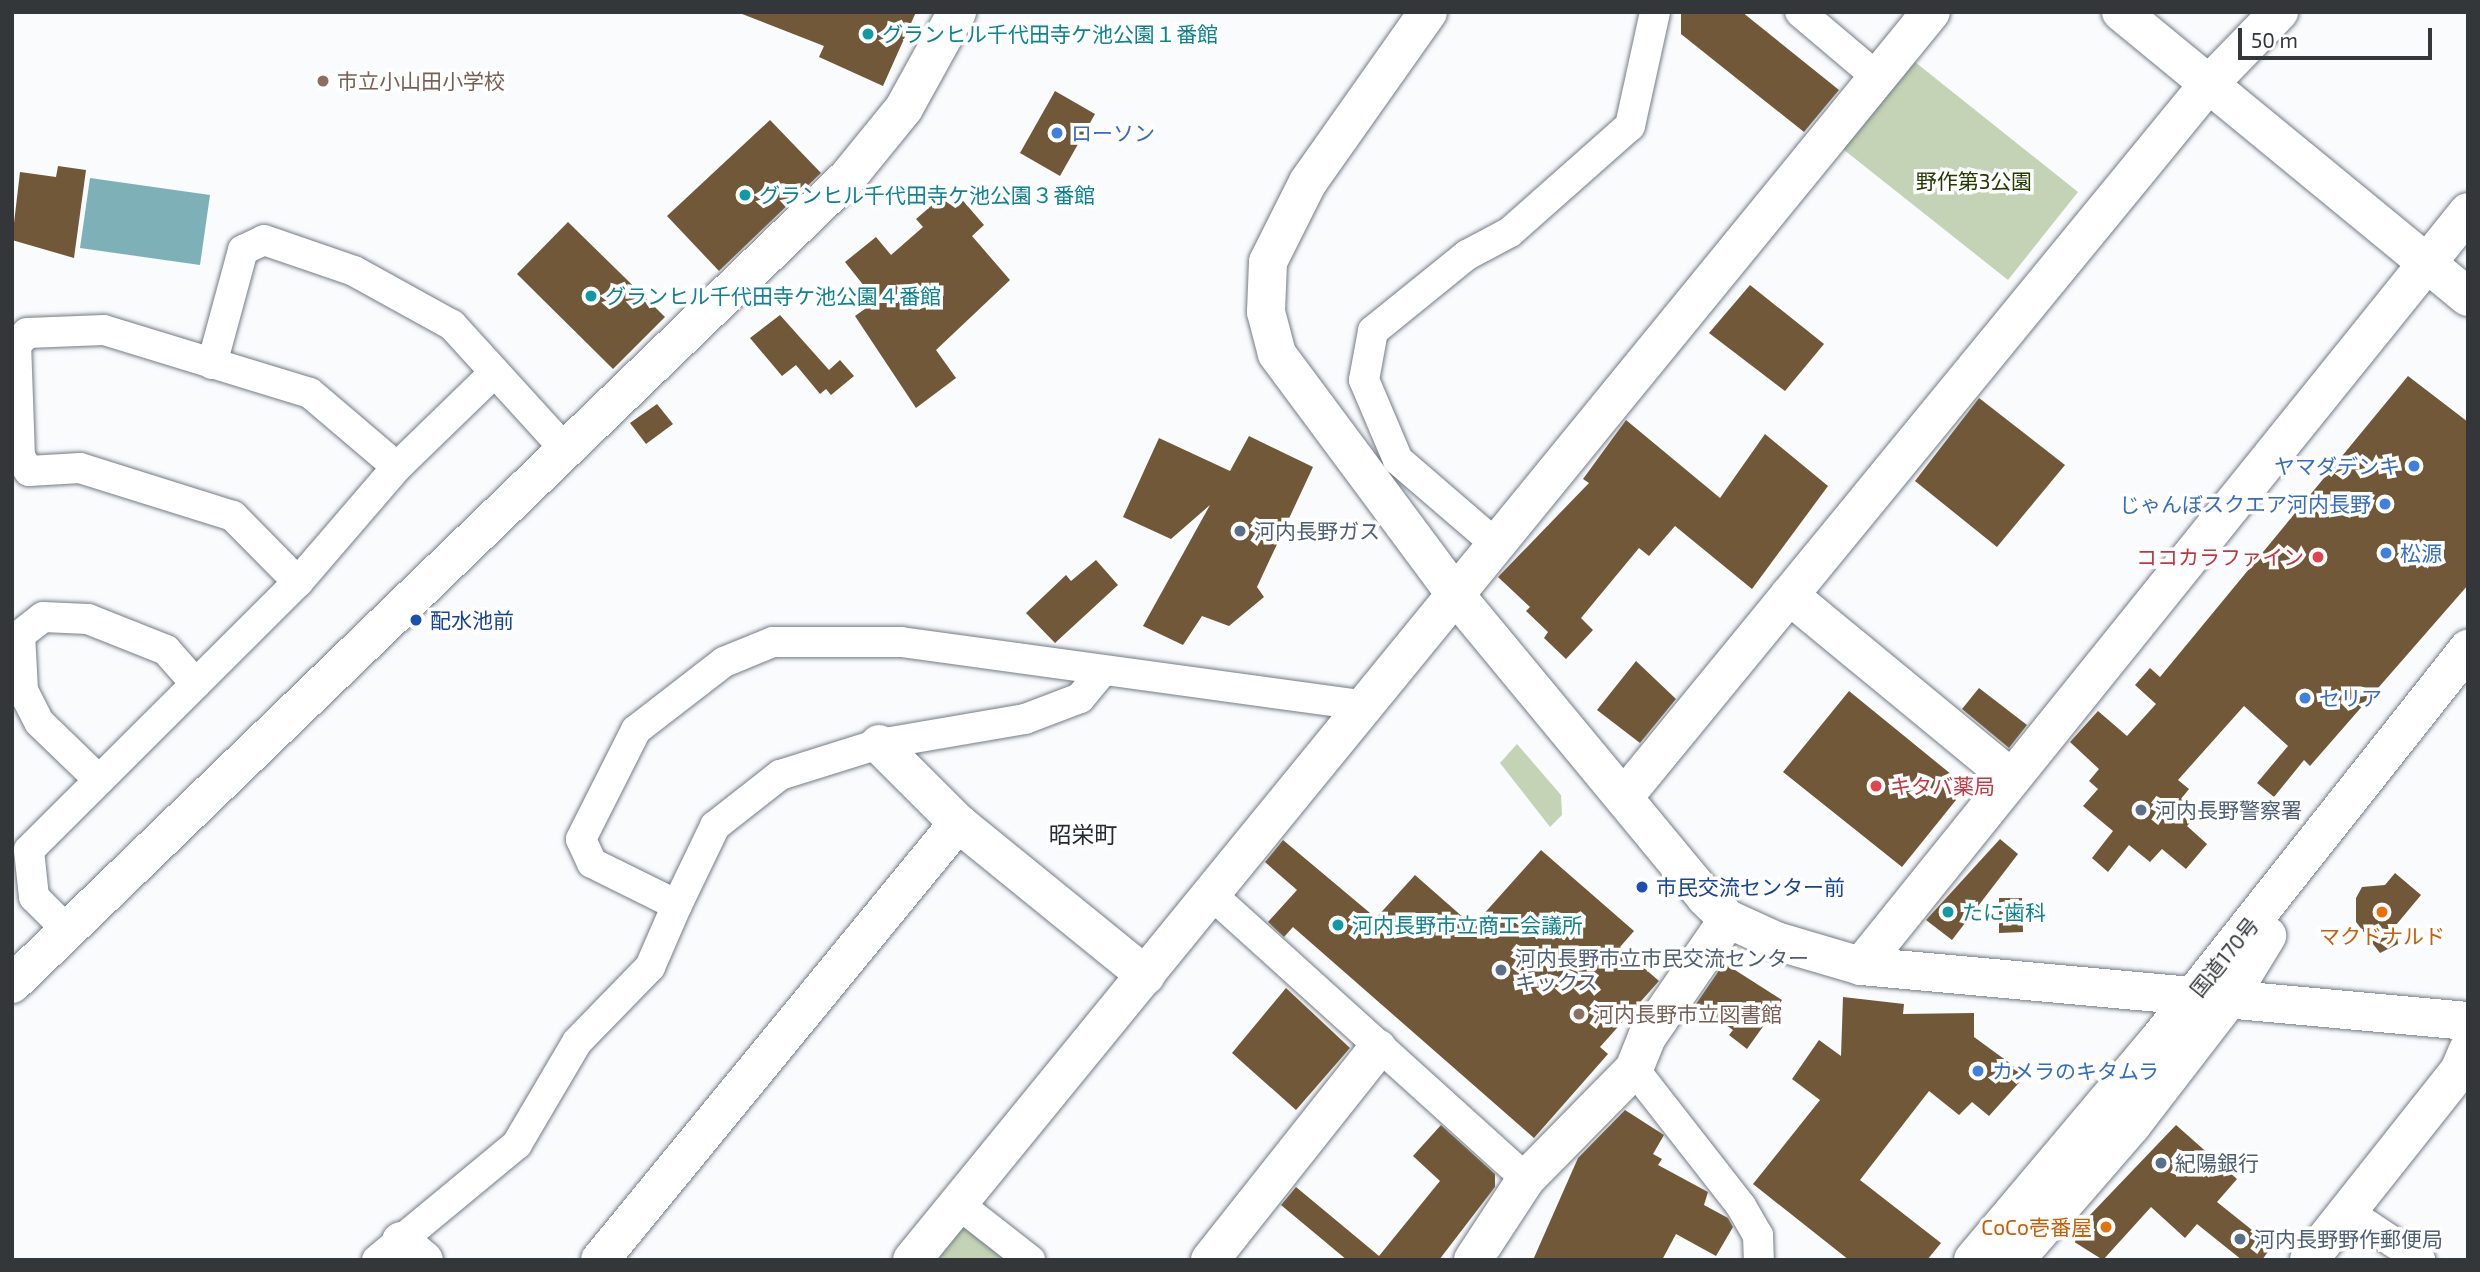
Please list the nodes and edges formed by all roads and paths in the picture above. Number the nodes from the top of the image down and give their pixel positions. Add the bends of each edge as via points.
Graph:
1 (957, 12) edge
2 (1428, 12) edge
3 (1655, 12) edge
4 (1800, 12) edge
5 (1931, 12) edge
6 (2121, 12) edge
7 (2279, 12) edge
8 (1878, 78) junction
9 (2206, 87) junction
10 (2468, 212) edge
11 (2425, 264) junction
12 (2468, 297) edge
13 (212, 364) junction
14 (493, 374) junction
15 (564, 448) junction
16 (397, 467) junction
17 (1498, 546) junction
18 (298, 582) junction
19 (1789, 595) junction
20 (1458, 598) junction
21 (2468, 649) edge
22 (1102, 672) junction
23 (196, 684) junction
24 (2468, 691) edge
25 (1363, 705) junction
26 (879, 744) junction
27 (2011, 778) junction
28 (99, 780) junction
29 (1624, 797) junction
30 (958, 823) junction
31 (22, 883) edge
32 (1213, 896) junction
33 (677, 905) junction
34 (1728, 919) junction
35 (66, 929) junction
36 (1861, 966) junction
37 (1146, 976) junction
38 (12, 984) edge
39 (2208, 1001) junction
40 (2468, 1021) edge
41 (1378, 1048) junction
42 (2468, 1051) edge
43 (1634, 1069) junction
44 (1526, 1179) junction
45 (957, 1203) junction
46 (2348, 1212) junction
47 (400, 1254) edge
48 (600, 1260) edge
49 (912, 1260) edge
50 (1030, 1260) edge
51 (1210, 1260) edge
52 (1473, 1260) edge
53 (1759, 1260) edge
54 (1973, 1260) edge
55 (2015, 1260) edge
56 (2309, 1260) edge
57 (2420, 1260) edge

1 - 15 main road via 904,108 848,177
2 - 20 main road via 1308,182 1268,262 1266,312 1277,354
3 - 17 street via 1630,126 1510,232 1467,255 1373,331 1364,380 1398,460
4 - 8 street
5 - 8 main road
6 - 9 main road
7 - 9 main road
8 - 17 main road
9 - 11 main road
9 - 19 main road
10 - 11 main road
11 - 12 main road
11 - 27 main road
13 - 14 street via 243,250 264,240 354,271 452,325
13 - 16 street via 310,393
13 - 18 street via 104,330 27,333 16,345 20,457 29,471 80,468 233,516
14 - 15 street
14 - 16 street
15 - 35 main road
16 - 18 street
17 - 20 main road
18 - 23 street
19 - 27 main road
19 - 29 main road
20 - 25 main road
20 - 29 main road
21 - 39 main road, 国道170号
22 - 25 street
22 - 26 street via 1080,698 1025,719
22 - 33 street via 901,642 773,642 724,662 636,730 581,839 592,863
23 - 28 street
23 - 28 street via 166,650 88,619 43,617 20,635 23,690 39,722
24 - 39 main road, 国道170号
25 - 32 main road
26 - 30 main road
26 - 33 street via 780,775 746,798 715,826
27 - 36 main road
28 - 31 street via 29,850
29 - 34 main road
30 - 37 main road
30 - 48 main road
31 - 35 street
32 - 37 main road
32 - 41 street
33 - 47 street via 650,967 577,1042 517,1144
34 - 36 main road via 1776,941
34 - 43 main road via 1647,1037
35 - 38 main road
36 - 39 main road
37 - 45 main road
39 - 40 main road
39 - 54 main road, 国道170号
39 - 55 main road, 国道170号 via 2132,1125
41 - 44 street
41 - 51 main road
42 - 46 main road via 2459,1072
43 - 44 main road
43 - 53 street via 1741,1206 1758,1235
44 - 52 main road
45 - 49 main road
45 - 50 street
46 - 56 main road
46 - 57 street

